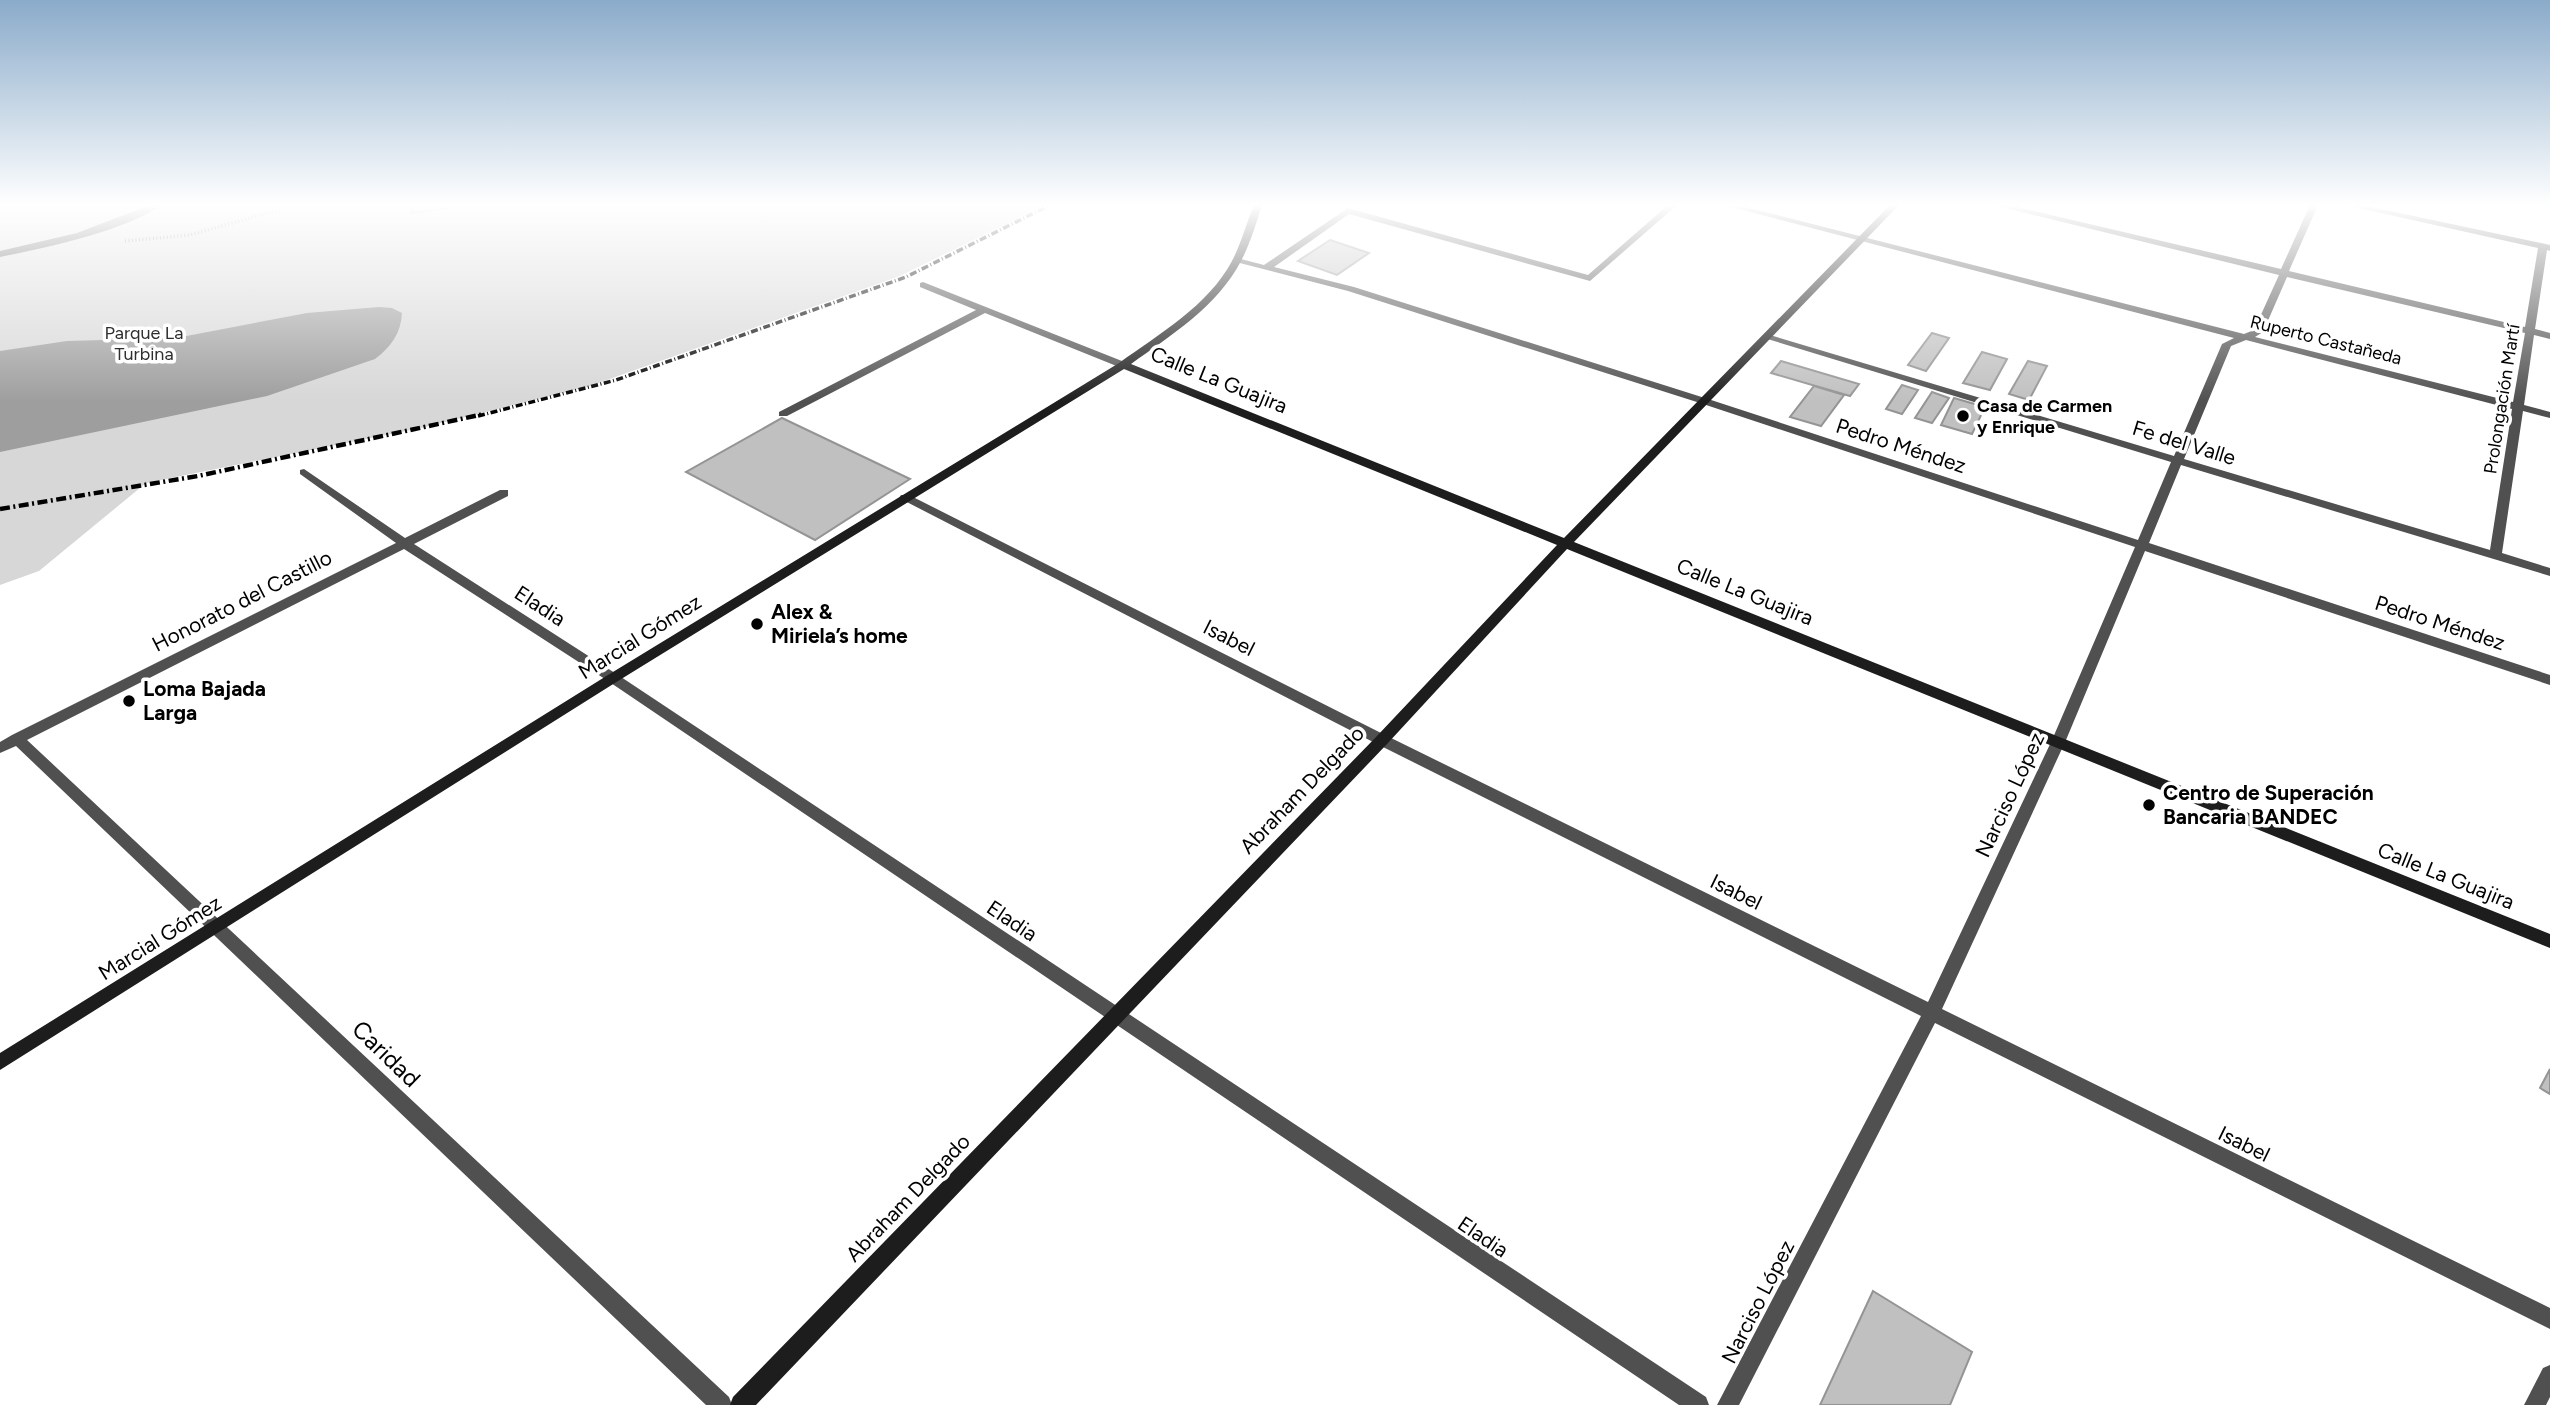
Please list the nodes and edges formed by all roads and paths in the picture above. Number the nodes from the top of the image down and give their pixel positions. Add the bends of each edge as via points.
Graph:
1 (1230, 271) edge
2 (1276, 271) edge
3 (1563, 271) edge
4 (1598, 271) edge
5 (1831, 271) edge
6 (1980, 271) edge
7 (2274, 271) edge
8 (2542, 271) edge
9 (2284, 273) junction
10 (923, 285) dead end
11 (983, 310) junction
12 (2530, 331) junction
13 (2550, 336) edge
14 (1766, 337) junction
15 (2240, 337) junction
16 (1123, 365) junction
17 (1704, 401) junction
18 (2519, 407) junction
19 (783, 414) dead end
20 (2550, 415) edge
21 (2177, 461) junction
22 (304, 472) dead end
23 (504, 494) dead end
24 (905, 498) junction
25 (1566, 542) junction
26 (404, 543) junction
27 (2141, 545) junction
28 (2495, 556) junction
29 (2550, 572) edge
30 (613, 678) junction
31 (2550, 680) edge
32 (17, 739) junction
33 (1382, 740) junction
34 (2059, 740) junction
35 (0, 748) edge
36 (217, 927) junction
37 (2550, 941) edge
38 (1932, 1012) junction
39 (1115, 1016) junction
40 (0, 1062) edge
41 (2550, 1319) edge
42 (2550, 1375) edge
43 (721, 1405) edge
44 (741, 1405) edge
45 (1698, 1405) edge
46 (1728, 1405) edge
47 (2535, 1405) edge

1 - 16 main road, Marcial Gómez via 1194,311
2 - 17 street, Pedro Méndez via 1351,289
3 - 4 street via 1590,278
5 - 14 main road, Abraham Delgado
6 - 15 street, Ruperto Castañeda
7 - 9 street
8 - 12 street, Prolongación Martí
9 - 12 street
9 - 15 street, Narciso López via 2258,332
10 - 11 street, Calle La Guajira
11 - 16 street, Calle La Guajira
11 - 19 street
12 - 13 street
12 - 18 street, Prolongación Martí
14 - 17 main road, Abraham Delgado
14 - 21 street, Fe del Valle
15 - 18 street, Ruperto Castañeda
15 - 21 street, Narciso López via 2227,344
16 - 24 main road, Marcial Gómez
16 - 25 main road, Calle La Guajira
17 - 25 main road, Abraham Delgado
17 - 27 street, Pedro Méndez
18 - 20 street, Ruperto Castañeda
18 - 28 street, Prolongación Martí
21 - 27 street, Narciso López
21 - 28 street, Fe del Valle
22 - 26 street, Eladia
23 - 26 street, Honorato del Castillo
24 - 30 main road, Marcial Gómez
24 - 33 street, Isabel
25 - 33 main road, Abraham Delgado
25 - 34 main road, Calle La Guajira
26 - 30 street, Eladia
26 - 32 street, Honorato del Castillo
27 - 31 street, Pedro Méndez
27 - 34 street, Narciso López
28 - 29 street, Fe del Valle
30 - 36 main road, Marcial Gómez
30 - 39 street, Eladia
32 - 35 street, Honorato del Castillo
32 - 36 street, Caridad
33 - 38 street, Isabel
33 - 39 main road, Abraham Delgado
34 - 37 main road, Calle La Guajira
34 - 38 street, Narciso López
36 - 40 main road, Marcial Gómez
36 - 43 street, Caridad
38 - 41 street, Isabel
38 - 46 street, Narciso López
39 - 44 main road, Abraham Delgado
39 - 45 street, Eladia
42 - 47 street

